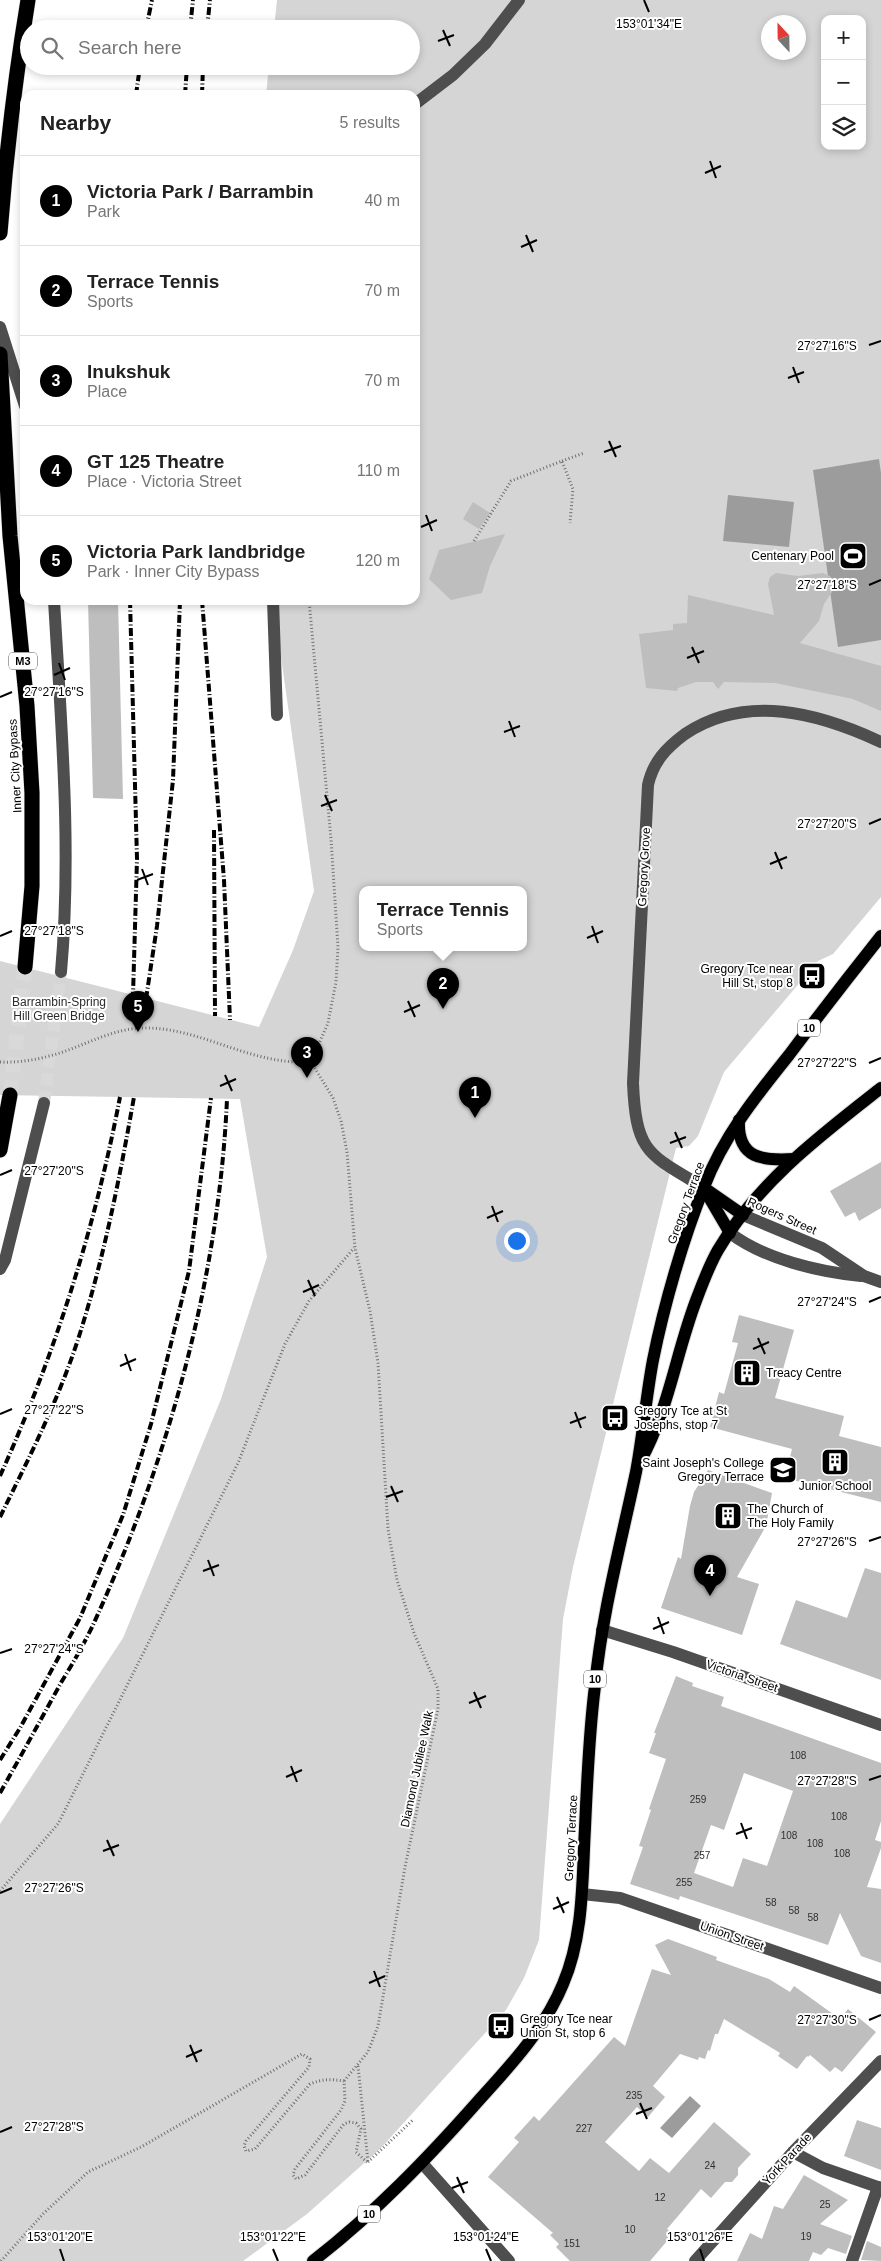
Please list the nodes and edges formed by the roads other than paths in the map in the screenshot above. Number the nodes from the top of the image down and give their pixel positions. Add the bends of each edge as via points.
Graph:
1 (28, 0) edge
2 (519, 0) edge
3 (25, 20) edge
4 (20, 52) edge
5 (420, 100) edge
6 (0, 233) edge
7 (0, 327) edge
8 (0, 354) edge
9 (20, 390) edge
10 (54, 605) edge
11 (273, 605) edge
12 (277, 715) dead end
13 (881, 742) edge
14 (881, 936) edge
15 (25, 967) tunnel mouth
16 (61, 972) tunnel mouth
17 (881, 1088) edge
18 (10, 1095) tunnel mouth
19 (44, 1103) tunnel mouth
20 (739, 1120) junction
21 (0, 1150) edge
22 (794, 1159) junction
23 (703, 1187) junction
24 (743, 1215) junction
25 (730, 1233) junction
26 (0, 1269) edge
27 (864, 1276) junction
28 (881, 1282) edge
29 (636, 1469) junction
30 (602, 1630) junction
31 (881, 1725) edge
32 (582, 1894) junction
33 (881, 1988) edge
34 (881, 2061) edge
35 (793, 2152) junction
36 (422, 2163) junction
37 (879, 2187) edge
38 (313, 2261) edge
39 (509, 2261) edge
40 (695, 2261) edge
41 (852, 2261) edge

1 - 3 highway
2 - 5 street via 485,44 453,75
4 - 6 highway
7 - 9 street
8 - 15 highway, Inner City Bypass / M3 via 10,536 32,793 32,886
10 - 16 street via 63,758 66,917
11 - 12 street
13 - 23 street, Gregory Grove via 815,719 770,710 735,712 711,719 677,740 659,758 651,773 646,815 634,1107 645,1144 655,1158
14 - 20 main road, Gregory Terrace / 10
17 - 22 main road, Gregory Terrace / 10
18 - 21 highway
19 - 26 street via 5,1260
20 - 22 main road via 739,1137 749,1153 761,1158
20 - 23 main road, Gregory Terrace / 10
22 - 24 main road, Gregory Terrace / 10
23 - 24 main road, Rogers Street
23 - 25 main road, Rogers Street
23 - 29 main road, Gregory Terrace / 10 via 662,1321
24 - 25 main road, Gregory Terrace / 10
24 - 27 street, Rogers Street via 822,1248
25 - 27 street, Rogers Street via 749,1246 810,1268
25 - 29 main road, Gregory Terrace / 10 via 718,1250 697,1299 661,1419
27 - 28 street, Rogers Street
29 - 30 main road, Gregory Terrace / 10
30 - 31 street, Victoria Street
30 - 32 main road, Gregory Terrace / 10 via 594,1687
32 - 33 street, Union Street via 620,1898
32 - 36 main road, Gregory Terrace / 10 via 577,1939 564,1982 552,2007 513,2062
34 - 35 street, York Parade
35 - 37 street via 823,2168
35 - 40 street, York Parade
36 - 38 main road, Gregory Terrace / 10 via 362,2221
36 - 39 street
37 - 41 street

